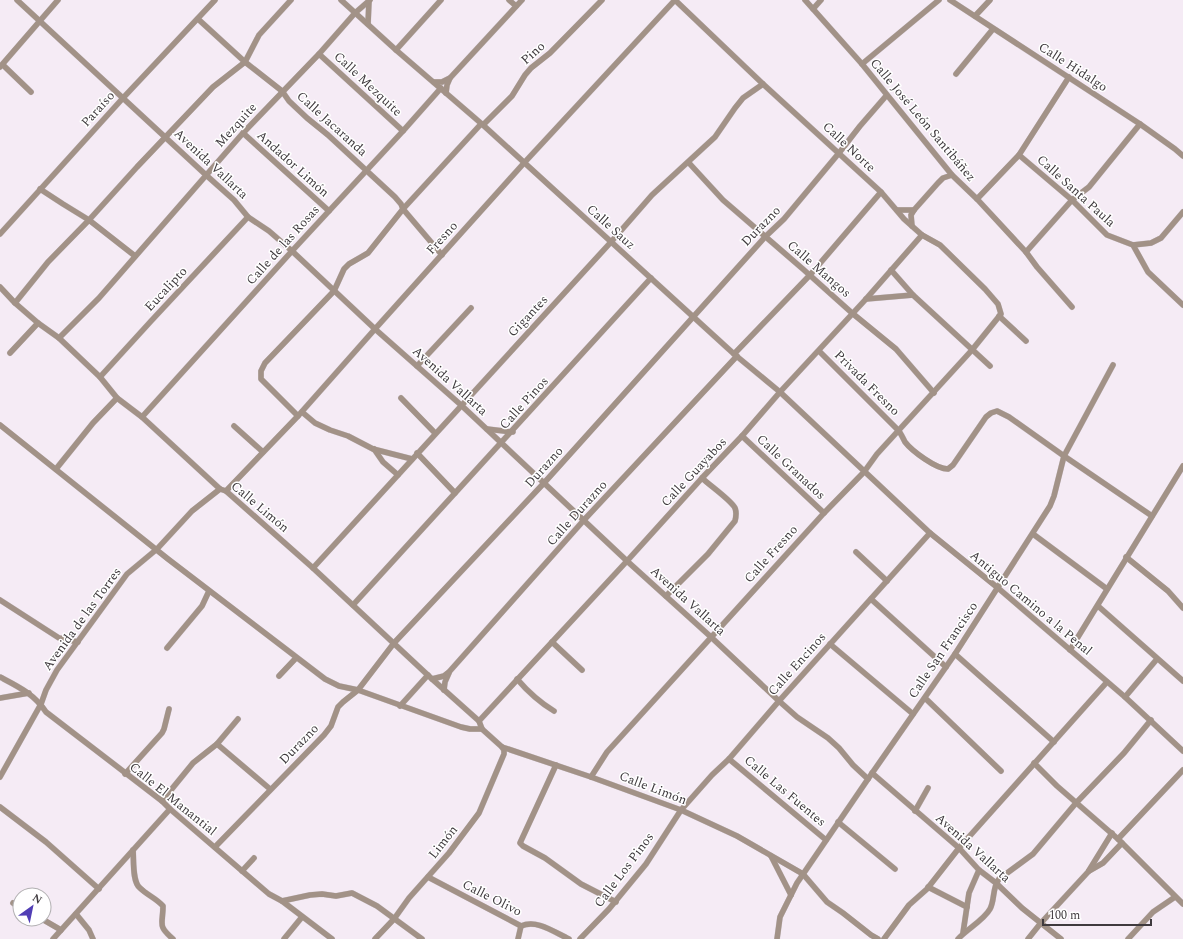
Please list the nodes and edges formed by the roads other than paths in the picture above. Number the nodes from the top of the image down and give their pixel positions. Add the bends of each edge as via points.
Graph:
1 (17, 0) edge
2 (58, 0) edge
3 (215, 0) edge
4 (291, 0) edge
5 (341, 0) edge
6 (441, 0) edge
7 (508, 0) edge
8 (522, 0) edge
9 (602, 0) edge
10 (675, 0) edge
11 (805, 0) edge
12 (822, 0) edge
13 (939, 0) edge
14 (950, 0) edge
15 (990, 0) edge
16 (369, 1) edge
17 (516, 6) junction
18 (813, 9) junction
19 (355, 13) junction
20 (975, 16) junction
21 (198, 19) junction
22 (40, 20) junction
23 (368, 24) junction
24 (993, 29) junction
25 (396, 50) junction
26 (319, 54) junction
27 (245, 62) junction
28 (862, 64) junction
29 (1, 66) edge
30 (956, 74) dead end
31 (1069, 77) junction
32 (450, 78) junction
33 (434, 82) junction
34 (763, 84) junction
35 (441, 88) junction
36 (282, 91) junction
37 (31, 92) dead end
38 (446, 93) junction
39 (886, 96) junction
40 (123, 98) junction
41 (1140, 124) junction
42 (482, 125) junction
43 (403, 131) junction
44 (243, 133) junction
45 (166, 136) junction
46 (840, 153) junction
47 (1019, 155) junction
48 (1183, 156) edge
49 (524, 163) junction
50 (688, 163) junction
51 (366, 170) junction
52 (206, 175) junction
53 (952, 175) junction
54 (40, 189) junction
55 (881, 192) junction
56 (977, 199) junction
57 (1072, 200) junction
58 (403, 209) junction
59 (897, 210) junction
60 (914, 210) junction
61 (329, 211) junction
62 (1183, 212) edge
63 (248, 217) junction
64 (89, 220) junction
65 (912, 226) junction
66 (0, 234) edge
67 (922, 235) junction
68 (765, 237) junction
69 (611, 242) junction
70 (1132, 246) junction
71 (292, 251) junction
72 (1026, 252) junction
73 (442, 255) junction
74 (135, 256) junction
75 (891, 270) junction
76 (810, 276) junction
77 (651, 278) junction
78 (0, 287) edge
79 (334, 291) junction
80 (913, 295) junction
81 (866, 299) junction
82 (15, 303) junction
83 (1183, 305) edge
84 (1072, 307) dead end
85 (471, 308) dead end
86 (852, 313) junction
87 (1000, 315) junction
88 (694, 317) junction
89 (38, 323) junction
90 (375, 329) junction
91 (59, 338) junction
92 (1026, 341) dead end
93 (972, 350) junction
94 (819, 351) junction
95 (10, 353) dead end
96 (736, 355) junction
97 (1113, 365) dead end
98 (417, 366) junction
99 (990, 366) dead end
100 (100, 377) junction
101 (780, 392) junction
102 (934, 393) junction
103 (117, 398) junction
104 (401, 398) dead end
105 (461, 405) junction
106 (300, 414) junction
107 (142, 417) junction
108 (0, 425) edge
109 (234, 426) dead end
110 (487, 429) junction
111 (899, 431) junction
112 (513, 432) junction
113 (435, 433) junction
114 (742, 436) junction
115 (502, 443) junction
116 (373, 448) junction
117 (263, 452) junction
118 (417, 453) junction
119 (1064, 456) junction
120 (412, 459) junction
121 (56, 469) junction
122 (1182, 470) edge
123 (864, 472) junction
124 (398, 475) junction
125 (702, 478) junction
126 (544, 483) junction
127 (223, 490) junction
128 (455, 493) junction
129 (824, 513) junction
130 (1152, 516) junction
131 (584, 520) junction
132 (930, 533) junction
133 (1033, 534) junction
134 (157, 549) junction
135 (856, 552) dead end
136 (1126, 557) junction
137 (627, 561) junction
138 (313, 568) junction
139 (887, 581) junction
140 (998, 588) junction
141 (1107, 589) junction
142 (209, 591) junction
143 (666, 596) junction
144 (871, 599) junction
145 (0, 600) edge
146 (353, 605) junction
147 (1098, 606) junction
148 (1183, 608) edge
149 (711, 637) junction
150 (78, 642) junction
151 (552, 642) junction
152 (394, 643) junction
153 (830, 644) junction
154 (167, 648) dead end
155 (1070, 650) junction
156 (955, 654) junction
157 (296, 658) junction
158 (1157, 659) junction
159 (946, 667) junction
160 (582, 670) dead end
161 (449, 672) junction
162 (279, 676) dead end
163 (0, 677) edge
164 (430, 677) junction
165 (518, 679) junction
166 (1183, 681) edge
167 (1107, 682) junction
168 (358, 690) junction
169 (444, 690) junction
170 (29, 693) junction
171 (1125, 696) junction
172 (0, 698) edge
173 (925, 698) junction
174 (778, 701) junction
175 (41, 704) junction
176 (400, 706) junction
177 (169, 709) dead end
178 (554, 711) dead end
179 (913, 714) junction
180 (238, 719) dead end
181 (1151, 720) junction
182 (479, 721) junction
183 (482, 729) junction
184 (1054, 742) junction
185 (217, 744) junction
186 (502, 747) junction
187 (1183, 751) edge
188 (729, 759) junction
189 (1034, 763) junction
190 (556, 765) junction
191 (1183, 770) edge
192 (1001, 772) dead end
193 (872, 773) junction
194 (125, 774) junction
195 (0, 777) edge
196 (591, 777) junction
197 (868, 779) junction
198 (928, 788) dead end
199 (270, 790) junction
200 (162, 801) junction
201 (1076, 803) junction
202 (0, 807) edge
203 (170, 809) junction
204 (681, 810) junction
205 (915, 811) junction
206 (838, 822) junction
207 (1112, 833) junction
208 (826, 840) junction
209 (1120, 841) junction
210 (215, 848) junction
211 (959, 848) junction
212 (133, 850) junction
213 (770, 855) junction
214 (254, 858) dead end
215 (895, 869) dead end
216 (979, 870) junction
217 (242, 871) junction
218 (1088, 872) junction
219 (803, 874) junction
220 (428, 877) junction
221 (996, 883) junction
222 (928, 887) junction
223 (99, 889) junction
224 (791, 895) junction
225 (1175, 896) junction
226 (282, 900) junction
227 (616, 902) junction
228 (1183, 904) edge
229 (967, 907) junction
230 (76, 914) junction
231 (302, 917) junction
232 (394, 919) junction
233 (1040, 924) junction
234 (52, 925) edge
235 (521, 926) junction
236 (61, 930) junction
237 (963, 933) junction
238 (53, 939) edge
239 (93, 939) edge
240 (173, 939) edge
241 (284, 939) edge
242 (332, 939) edge
243 (375, 939) edge
244 (422, 939) edge
245 (518, 939) edge
246 (569, 939) edge
247 (580, 939) edge
248 (777, 939) edge
249 (878, 939) edge
250 (884, 939) edge
251 (958, 939) edge
252 (1028, 939) edge
253 (1061, 939) edge
254 (1128, 939) edge

1 - 22 street, Avenida Vallarta
2 - 22 street
3 - 21 street, Paraíso
4 - 27 street via 259,35
5 - 19 street, Calle Sauz
6 - 25 street
7 - 17 street
8 - 17 street
9 - 42 street, Pino via 525,75 512,96
10 - 34 street, Calle Norte
10 - 49 street, Fresno
11 - 18 street, Calle José León Santibáñez
12 - 18 street
13 - 28 street
14 - 20 street, Calle Hidalgo
15 - 20 street
16 - 19 street, Mezquite
16 - 23 street, Mezquite
17 - 32 street
18 - 28 street, Calle José León Santibáñez
19 - 23 street, Calle Sauz
19 - 26 street, Mezquite
20 - 24 street, Calle Hidalgo
21 - 27 street, Calle Jacaranda
21 - 40 street, Paraíso
22 - 29 street
22 - 40 street, Avenida Vallarta
23 - 25 street, Calle Sauz
24 - 30 street
24 - 31 street, Calle Hidalgo
25 - 33 street, Calle Sauz
26 - 36 street, Mezquite
26 - 43 street, Calle Mezquite
27 - 36 street, Calle Jacaranda
27 - 45 street via 213,87
28 - 39 street, Calle José León Santibáñez
29 - 37 street
31 - 41 street, Calle Hidalgo
31 - 47 street, Calle Santa Paula
32 - 33 street
32 - 38 street
33 - 35 street, Calle Sauz
34 - 46 street, Calle Norte
34 - 50 street, Gigantes via 743,98 715,137
35 - 38 street, Calle Sauz
35 - 43 street, Calle de las Rosas
36 - 44 street, Mezquite
36 - 51 street, Calle Jacaranda via 307,118
38 - 42 street, Calle Sauz
39 - 46 street, Durazno
39 - 53 street, Calle José León Santibáñez
40 - 45 street, Avenida Vallarta
40 - 54 street, Paraíso
41 - 48 street, Calle Hidalgo
41 - 57 street via 1089,187
42 - 49 street, Calle Sauz
42 - 58 street, Pino
43 - 51 street, Calle de las Rosas
44 - 52 street, Mezquite
44 - 61 street, Andador Limón
45 - 52 street, Avenida Vallarta
45 - 64 street
46 - 55 street, Calle Norte
46 - 68 street, Durazno via 784,220
47 - 56 street
47 - 57 street, Calle Santa Paula
49 - 69 street, Calle Sauz
49 - 73 street, Fresno
50 - 68 street, Calle Mangos via 723,200
50 - 69 street, Gigantes via 652,195
51 - 58 street, Calle Jacaranda via 395,197
51 - 61 street, Calle de las Rosas
52 - 63 street, Avenida Vallarta via 234,200
52 - 74 street, Mezquite
53 - 56 street, Calle José León Santibáñez
53 - 60 street via 938,182
54 - 64 street
54 - 66 street, Paraíso
55 - 59 street, Calle Norte
55 - 76 street, Calle Durazno
56 - 72 street, Calle José León Santibáñez
57 - 70 street, Calle Santa Paula via 1107,235
57 - 72 street
58 - 73 street, Calle Jacaranda
58 - 79 street, Pino via 368,253 344,269
59 - 60 street
59 - 65 street, Calle Norte
60 - 65 street via 911,215
61 - 71 street, Calle de las Rosas
62 - 70 street via 1161,238 1151,243
63 - 71 street, Avenida Vallarta
63 - 100 street, Eucalipto
64 - 74 street
64 - 82 street via 48,262
65 - 67 street, Calle Norte
67 - 75 street, Calle Guayabos
67 - 87 street, Calle Norte via 940,245 985,288 998,304
68 - 76 street, Calle Mangos
68 - 88 street, Durazno
69 - 77 street, Calle Sauz
69 - 105 street, Gigantes
70 - 83 street via 1148,272
71 - 79 street, Avenida Vallarta
71 - 107 street, Calle de las Rosas
72 - 84 street, Calle José León Santibáñez
73 - 90 street, Fresno
74 - 91 street, Mezquite via 99,298
75 - 80 street
75 - 81 street, Calle Guayabos
76 - 86 street, Calle Mangos
76 - 96 street, Calle Durazno
77 - 88 street, Calle Sauz
77 - 112 street, Calle Pinos
78 - 82 street, Calle Limón
79 - 90 street, Avenida Vallarta
79 - 106 street, Pino via 265,363 261,371 261,379
80 - 81 street
80 - 93 street
81 - 86 street, Calle Guayabos
82 - 89 street, Calle Limón
85 - 98 street
86 - 94 street, Calle Guayabos
86 - 102 street, Calle Mangos via 896,349
87 - 92 street, Calle Norte
87 - 93 street, Calle Fresno
88 - 96 street, Calle Sauz
88 - 126 street, Durazno
89 - 91 street, Calle Limón
89 - 95 street
90 - 98 street, Avenida Vallarta
90 - 106 street, Fresno
91 - 100 street, Calle Limón
93 - 99 street
93 - 102 street, Calle Fresno
94 - 101 street, Calle Guayabos
94 - 111 street, Privada Fresno
96 - 101 street, Calle Sauz
96 - 131 street, Calle Durazno
97 - 119 street, Calle San Francisco
98 - 105 street, Avenida Vallarta
100 - 103 street, Calle Limón
101 - 114 street, Calle Guayabos
101 - 123 street, Calle Sauz
102 - 111 street, Calle Fresno
103 - 107 street, Calle Limón
103 - 121 street
104 - 113 street
105 - 110 street, Avenida Vallarta
105 - 113 street, Gigantes
106 - 116 street, Pino
106 - 117 street, Fresno
107 - 127 street, Calle Limón
108 - 121 street
109 - 117 street
110 - 112 street
110 - 115 street, Avenida Vallarta
111 - 119 street, Privada Fresno via 911,448 937,466 948,469 986,418 997,411
111 - 123 street, Calle Fresno
112 - 115 street, Calle Pinos
113 - 118 street, Gigantes
114 - 125 street, Calle Guayabos
114 - 129 street, Calle Granados
115 - 126 street, Avenida Vallarta
115 - 128 street, Calle Pinos
116 - 120 street, Pino
116 - 124 street via 383,462
117 - 127 street, Fresno
118 - 120 street, Gigantes
118 - 128 street
119 - 130 street
119 - 133 street, Calle San Francisco via 1054,496
120 - 124 street, Gigantes
121 - 134 street
122 - 130 street
123 - 129 street, Calle Fresno
123 - 132 street, Antiguo Camino a la Penal
124 - 138 street, Gigantes
125 - 137 street, Calle Guayabos
125 - 143 street via 733,506 736,512 735,521 708,554
126 - 131 street, Avenida Vallarta
126 - 152 street, Durazno
127 - 134 street, Avenida de las Torres via 192,511
127 - 138 street, Calle Limón
128 - 146 street, Calle Pinos
129 - 149 street, Calle Fresno
130 - 136 street
131 - 137 street, Avenida Vallarta
131 - 161 street, Calle Durazno
132 - 139 street, Calle Encinos
132 - 140 street, Antiguo Camino a la Penal
133 - 140 street, Calle San Francisco
133 - 141 street
134 - 142 street
134 - 150 street, Avenida de las Torres via 127,574
135 - 139 street
136 - 141 street
136 - 148 street via 1168,591
137 - 143 street, Avenida Vallarta
137 - 151 street, Calle Guayabos
138 - 146 street, Calle Limón
139 - 144 street, Calle Encinos
140 - 155 street, Antiguo Camino a la Penal
140 - 156 street, Calle San Francisco
141 - 147 street
142 - 154 street via 202,606
142 - 157 street
143 - 149 street, Avenida Vallarta
144 - 153 street, Calle Encinos
144 - 159 street
145 - 150 street via 59,638
146 - 152 street, Calle Limón
147 - 155 street
147 - 158 street
149 - 174 street, Avenida Vallarta
149 - 196 street, Calle Fresno via 607,752
150 - 175 street, Avenida de las Torres via 57,670
151 - 160 street
151 - 165 street, Calle Guayabos
152 - 164 street, Calle Limón
152 - 168 street, Durazno
153 - 174 street, Calle Encinos
153 - 179 street
155 - 167 street, Antiguo Camino a la Penal
156 - 159 street, Calle San Francisco
156 - 184 street
157 - 162 street
157 - 168 street via 325,679 339,686
158 - 166 street
158 - 171 street
159 - 173 street, Calle San Francisco
161 - 164 street, Calle Durazno via 444,676
161 - 169 street
163 - 170 street, Calle El Manantial
164 - 169 street, Calle Limón
164 - 176 street
165 - 178 street via 530,694
165 - 182 street, Calle Guayabos
167 - 171 street, Antiguo Camino a la Penal
167 - 184 street
168 - 176 street
168 - 199 street, Durazno via 338,708 331,726 324,735
169 - 182 street, Calle Limón
170 - 172 street
170 - 175 street, Calle El Manantial
171 - 181 street, Antiguo Camino a la Penal
173 - 179 street, Calle San Francisco
173 - 192 street
174 - 188 street, Calle Encinos
174 - 197 street, Avenida Vallarta via 834,743
175 - 194 street, Calle El Manantial via 46,712
175 - 195 street, Avenida de las Torres
176 - 183 street via 461,727
177 - 194 street via 162,733
179 - 193 street, Calle San Francisco
180 - 185 street
181 - 187 street, Antiguo Camino a la Penal
181 - 201 street via 1124,753
182 - 183 street, Calle Limón
183 - 186 street, Calle Limón
184 - 189 street
185 - 199 street
185 - 200 street via 193,763
186 - 190 street, Calle Limón
186 - 220 street, Limón via 504,754 482,808
188 - 204 street, Calle Encinos
188 - 208 street, Calle Las Fuentes
189 - 201 street
189 - 211 street
190 - 196 street, Calle Limón
190 - 227 street via 520,843 581,884
191 - 209 street
193 - 197 street, Calle San Francisco
193 - 205 street, Avenida Vallarta
194 - 200 street, Calle El Manantial
196 - 204 street, Calle Limón
197 - 206 street, Calle San Francisco
198 - 205 street
199 - 210 street, Durazno
200 - 203 street, Calle El Manantial
201 - 207 street
201 - 221 street via 1033,854
202 - 223 street via 46,842
203 - 210 street, Calle El Manantial
203 - 212 street
204 - 213 street, Calle Limón via 737,836
204 - 227 street, Calle Los Pinos via 646,864
205 - 211 street, Avenida Vallarta
206 - 208 street, Calle San Francisco
206 - 215 street
207 - 209 street
207 - 218 street
208 - 219 street, Calle San Francisco
209 - 218 street via 1103,863
209 - 225 street
210 - 217 street, Calle El Manantial
211 - 216 street, Avenida Vallarta
211 - 222 street
212 - 223 street
212 - 240 street via 135,881 138,887 162,906 161,925
213 - 219 street, Calle Limón
213 - 224 street
214 - 217 street
216 - 221 street, Avenida Vallarta
216 - 229 street via 969,893
217 - 226 street, Calle El Manantial via 269,894
218 - 233 street
219 - 224 street, Calle San Francisco
219 - 249 street, Calle Limón via 827,902
220 - 232 street, Limón
220 - 235 street, Calle Olivo
221 - 233 street, Avenida Vallarta
221 - 237 street via 989,911
222 - 229 street
222 - 250 street via 909,905
223 - 230 street
224 - 248 street, Calle San Francisco via 780,917
225 - 228 street
225 - 254 street via 1153,912
226 - 231 street, Calle El Manantial
226 - 232 street via 310,895 336,896 349,893 372,903
227 - 247 street, Calle Los Pinos
229 - 237 street
230 - 236 street
230 - 239 street
231 - 241 street
231 - 242 street, Calle El Manantial
232 - 243 street, Limón
232 - 244 street
233 - 252 street
233 - 253 street, Avenida Vallarta
234 - 236 street
235 - 245 street
235 - 246 street, Calle Olivo via 535,924
236 - 238 street
237 - 251 street

